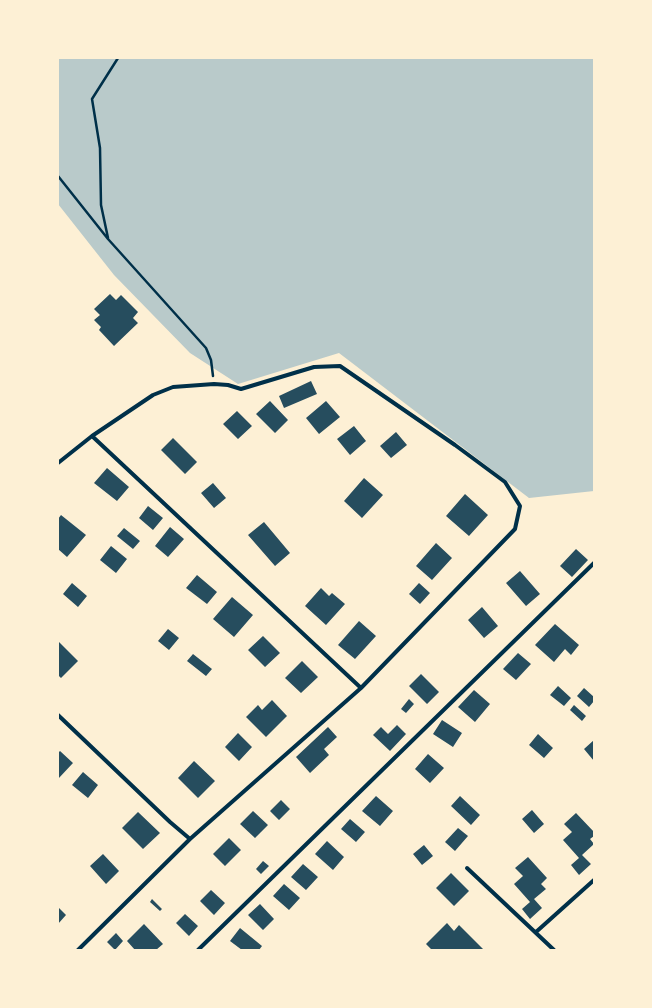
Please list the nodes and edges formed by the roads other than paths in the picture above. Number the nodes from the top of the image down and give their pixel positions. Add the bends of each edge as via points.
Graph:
1 (92, 436) junction
2 (58, 463) edge
3 (594, 563) edge
4 (361, 688) junction
5 (58, 715) edge
6 (190, 839) junction
7 (467, 868) dead end
8 (594, 880) edge
9 (536, 932) junction
10 (78, 950) edge
11 (198, 950) edge
12 (554, 950) edge

1 - 2 street
1 - 4 street
1 - 4 street via 153,395 173,387 214,384 241,389 314,367 340,366 505,482 520,506 515,529
3 - 11 street
4 - 6 street
5 - 6 street
6 - 10 street
7 - 9 street
8 - 9 street
9 - 12 street

